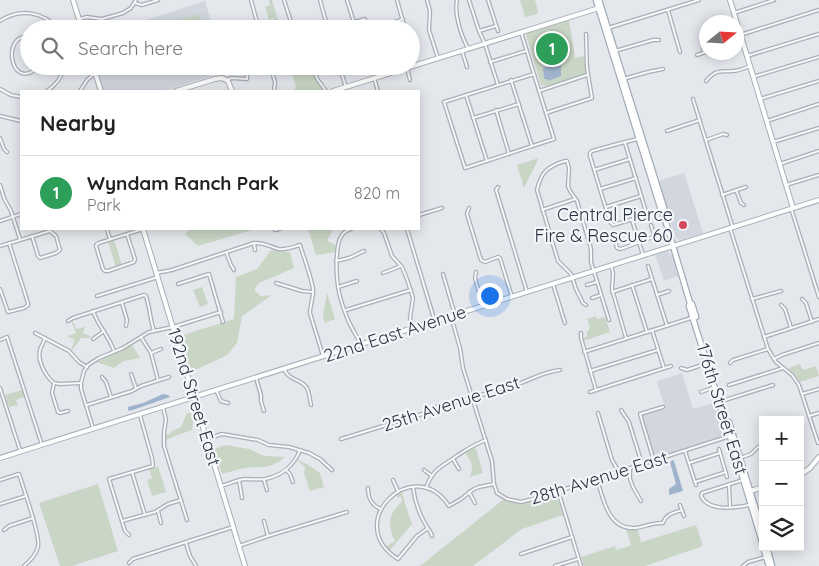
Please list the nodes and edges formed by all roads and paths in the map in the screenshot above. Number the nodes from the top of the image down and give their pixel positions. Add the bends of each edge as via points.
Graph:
1 (73, 0) edge
2 (158, 0) edge
3 (251, 0) edge
4 (284, 0) edge
5 (320, 0) edge
6 (347, 0) edge
7 (397, 0) edge
8 (427, 0) edge
9 (457, 0) edge
10 (469, 0) edge
11 (488, 0) edge
12 (597, 0) edge
13 (699, 0) edge
14 (730, 0) edge
15 (774, 0) edge
16 (135, 2) edge
17 (600, 8) junction
18 (668, 10) junction
19 (819, 10) edge
20 (734, 13) joint
21 (79, 19) joint
22 (365, 19) dead end
23 (403, 19) edge
24 (48, 20) edge
25 (257, 20) edge
26 (290, 20) edge
27 (326, 20) edge
28 (353, 20) edge
29 (361, 20) edge
30 (0, 21) edge
31 (496, 26) junction
32 (608, 28) junction
33 (479, 31) junction
34 (498, 31) dead end
35 (521, 32) junction
36 (586, 34) dead end
37 (744, 34) edge
38 (819, 34) edge
39 (20, 37) edge
40 (659, 40) dead end
41 (10, 44) dead end
42 (485, 44) junction
43 (744, 46) edge
44 (469, 48) junction
45 (462, 51) junction
46 (526, 51) junction
47 (615, 51) junction
48 (680, 52) dead end
49 (747, 56) junction
50 (819, 57) edge
51 (438, 58) junction
52 (490, 62) junction
53 (420, 63) edge
54 (750, 66) junction
55 (467, 67) dead end
56 (618, 67) junction
57 (12, 68) dead end
58 (663, 69) dead end
59 (20, 72) edge
60 (534, 74) junction
61 (62, 75) edge
62 (93, 75) edge
63 (97, 75) edge
64 (247, 75) edge
65 (273, 75) edge
66 (316, 75) edge
67 (342, 75) edge
68 (384, 75) edge
69 (408, 75) edge
70 (588, 75) junction
71 (753, 77) junction
72 (374, 78) junction
73 (623, 78) junction
74 (226, 80) junction
75 (410, 80) dead end
76 (511, 80) junction
77 (706, 81) dead end
78 (819, 81) edge
79 (498, 85) junction
80 (346, 87) junction
81 (0, 90) edge
82 (48, 90) edge
83 (81, 90) edge
84 (101, 90) edge
85 (179, 90) edge
86 (231, 90) edge
87 (274, 90) edge
88 (325, 90) edge
89 (336, 90) edge
90 (378, 90) edge
91 (539, 90) junction
92 (466, 95) junction
93 (20, 97) edge
94 (693, 98) dead end
95 (760, 99) junction
96 (518, 104) junction
97 (819, 104) edge
98 (496, 110) junction
99 (546, 113) junction
100 (0, 116) edge
101 (631, 117) junction
102 (473, 118) junction
103 (700, 120) junction
104 (20, 121) edge
105 (767, 121) junction
106 (819, 128) edge
107 (667, 132) dead end
108 (640, 133) junction
109 (728, 135) dead end
110 (0, 138) edge
111 (638, 139) junction
112 (705, 140) junction
113 (625, 142) junction
114 (773, 142) junction
115 (532, 146) junction
116 (819, 151) edge
117 (7, 152) dead end
118 (509, 154) junction
119 (646, 154) junction
120 (630, 160) junction
121 (487, 161) junction
122 (780, 164) junction
123 (594, 170) junction
124 (819, 175) edge
125 (636, 178) junction
126 (0, 185) edge
127 (786, 185) junction
128 (498, 187) dead end
129 (746, 187) dead end
130 (600, 189) junction
131 (736, 190) junction
132 (722, 194) junction
133 (641, 196) junction
134 (575, 199) junction
135 (819, 200) edge
136 (744, 205) dead end
137 (606, 207) junction
138 (442, 208) dead end
139 (469, 208) dead end
140 (792, 208) junction
141 (542, 210) junction
142 (20, 214) edge
143 (420, 215) edge
144 (664, 216) junction
145 (13, 217) junction
146 (632, 220) junction
147 (0, 221) edge
148 (651, 225) dead end
149 (731, 227) junction
150 (107, 230) edge
151 (140, 230) edge
152 (143, 230) edge
153 (350, 230) edge
154 (382, 230) edge
155 (407, 230) edge
156 (127, 234) junction
157 (32, 236) junction
158 (614, 236) dead end
159 (110, 239) junction
160 (20, 240) junction
161 (639, 242) junction
162 (9, 243) junction
163 (254, 243) junction
164 (0, 246) edge
165 (673, 246) junction
166 (255, 250) dead end
167 (364, 251) dead end
168 (226, 252) junction
169 (643, 255) junction
170 (336, 261) junction
171 (611, 265) junction
172 (400, 266) junction
173 (648, 266) dead end
174 (234, 270) dead end
175 (594, 271) junction
176 (476, 272) dead end
177 (383, 273) dead end
178 (443, 274) dead end
179 (157, 275) junction
180 (572, 278) junction
181 (652, 279) junction
182 (357, 281) dead end
183 (597, 282) junction
184 (276, 283) dead end
185 (178, 284) dead end
186 (553, 284) junction
187 (587, 285) dead end
188 (632, 285) junction
189 (338, 287) junction
190 (0, 289) edge
191 (411, 290) junction
192 (669, 291) dead end
193 (781, 291) dead end
194 (313, 292) junction
195 (527, 292) junction
196 (612, 292) junction
197 (1, 295) edge
198 (601, 295) junction
199 (657, 295) junction
200 (97, 296) dead end
201 (512, 296) junction
202 (819, 297) edge
203 (592, 298) dead end
204 (752, 299) junction
205 (802, 299) dead end
206 (690, 302) junction
207 (122, 303) junction
208 (781, 305) dead end
209 (483, 306) junction
210 (586, 306) dead end
211 (345, 310) junction
212 (93, 312) junction
213 (221, 312) junction
214 (453, 316) junction
215 (693, 317) junction
216 (819, 319) edge
217 (609, 320) dead end
218 (68, 321) dead end
219 (223, 322) dead end
220 (435, 322) junction
221 (565, 322) dead end
222 (812, 322) junction
223 (126, 326) dead end
224 (666, 326) junction
225 (173, 327) junction
226 (791, 328) junction
227 (412, 329) junction
228 (652, 330) junction
229 (104, 331) junction
230 (154, 331) junction
231 (647, 332) junction
232 (35, 333) dead end
233 (581, 333) dead end
234 (141, 337) junction
235 (764, 337) junction
236 (46, 338) junction
237 (627, 338) junction
238 (94, 339) dead end
239 (0, 340) edge
240 (819, 343) edge
241 (360, 345) junction
242 (161, 349) dead end
243 (768, 349) junction
244 (658, 350) junction
245 (114, 352) junction
246 (584, 352) junction
247 (151, 353) junction
248 (323, 357) junction
249 (774, 359) junction
250 (707, 361) junction
251 (730, 364) dead end
252 (671, 366) dead end
253 (87, 368) junction
254 (664, 368) junction
255 (681, 368) dead end
256 (783, 368) junction
257 (284, 369) junction
258 (560, 370) dead end
259 (590, 371) junction
260 (130, 374) dead end
261 (714, 375) junction
262 (102, 377) dead end
263 (169, 377) dead end
264 (256, 378) junction
265 (158, 380) junction
266 (54, 383) junction
267 (80, 383) junction
268 (729, 385) dead end
269 (773, 385) dead end
270 (715, 387) junction
271 (0, 388) edge
272 (136, 388) junction
273 (819, 388) edge
274 (216, 390) junction
275 (596, 390) junction
276 (590, 392) dead end
277 (701, 392) dead end
278 (802, 394) junction
279 (111, 397) junction
280 (194, 397) junction
281 (472, 398) junction
282 (722, 401) junction
283 (228, 403) dead end
284 (311, 404) dead end
285 (86, 405) junction
286 (163, 407) junction
287 (663, 407) dead end
288 (68, 410) dead end
289 (622, 410) dead end
290 (264, 411) dead end
291 (819, 413) edge
292 (139, 414) junction
293 (598, 414) dead end
294 (809, 416) junction
295 (94, 429) junction
296 (730, 436) junction
297 (818, 438) edge
298 (207, 439) junction
299 (341, 439) dead end
300 (486, 440) junction
301 (818, 443) dead end
302 (42, 445) junction
303 (759, 447) edge
304 (737, 448) junction
305 (719, 449) dead end
306 (300, 450) junction
307 (685, 451) junction
308 (21, 452) junction
309 (720, 453) junction
310 (819, 457) edge
311 (0, 458) edge
312 (453, 458) junction
313 (740, 458) junction
314 (654, 461) junction
315 (689, 463) junction
316 (642, 464) junction
317 (459, 468) dead end
318 (630, 468) junction
319 (286, 470) junction
320 (332, 470) dead end
321 (424, 470) dead end
322 (132, 472) junction
323 (619, 472) junction
324 (726, 472) junction
325 (804, 472) edge
326 (432, 476) junction
327 (727, 476) dead end
328 (264, 479) junction
329 (597, 479) junction
330 (0, 480) edge
331 (239, 480) junction
332 (393, 480) dead end
333 (743, 480) junction
334 (293, 482) dead end
335 (494, 484) junction
336 (729, 484) junction
337 (221, 486) junction
338 (413, 487) junction
339 (368, 488) dead end
340 (426, 488) junction
341 (759, 488) edge
342 (268, 490) dead end
343 (398, 491) junction
344 (749, 491) junction
345 (469, 492) junction
346 (559, 494) junction
347 (26, 496) junction
348 (242, 498) dead end
349 (181, 500) junction
350 (641, 500) dead end
351 (474, 503) dead end
352 (0, 504) edge
353 (680, 505) dead end
354 (751, 505) junction
355 (730, 508) junction
356 (381, 509) junction
357 (158, 510) junction
358 (682, 510) junction
359 (347, 512) dead end
360 (145, 515) junction
361 (684, 516) dead end
362 (33, 518) junction
363 (187, 520) dead end
364 (264, 521) dead end
365 (759, 521) edge
366 (122, 522) junction
367 (161, 523) dead end
368 (233, 527) junction
369 (428, 528) junction
370 (4, 530) dead end
371 (759, 531) edge
372 (128, 535) dead end
373 (268, 536) junction
374 (432, 536) dead end
375 (572, 537) junction
376 (186, 542) junction
377 (239, 546) junction
378 (766, 551) edge
379 (522, 554) dead end
380 (768, 556) junction
381 (578, 559) junction
382 (129, 563) dead end
383 (24, 566) edge
384 (196, 566) edge
385 (245, 566) edge
386 (555, 566) edge
387 (581, 566) edge
388 (743, 566) edge
389 (769, 566) edge
390 (772, 566) edge

1 - 21 street
2 - 16 street via 142,5
3 - 25 street
4 - 26 street
5 - 27 street
6 - 28 street
7 - 23 street
8 - 51 street via 429,30
9 - 44 street via 456,13
10 - 33 street
11 - 31 street
12 - 17 main road, 176th Street East
13 - 18 street
14 - 20 street
15 - 20 street
16 - 21 street via 129,10 104,19
17 - 32 main road, 176th Street East
17 - 35 street
17 - 56 main road, 176th Street East
18 - 32 street
18 - 48 street
19 - 37 street
22 - 29 street
24 - 30 street via 30,13 15,14
31 - 33 street
31 - 34 street
32 - 47 main road, 176th Street East
33 - 42 street
35 - 42 street
35 - 46 street
36 - 70 street
38 - 49 street
39 - 41 street
40 - 47 street
42 - 44 street
42 - 52 street
43 - 49 street
44 - 45 street
45 - 51 street
45 - 55 street
46 - 52 street
46 - 60 street
47 - 56 main road, 176th Street East
49 - 54 street
50 - 71 street
51 - 53 street
52 - 79 street
54 - 71 street
54 - 77 street via 735,71 724,70
56 - 73 main road, 176th Street East
56 - 101 main road, 176th Street East
57 - 59 street
58 - 73 street
60 - 76 street
60 - 91 street
61 - 82 street
62 - 83 street
63 - 84 street
64 - 74 street via 247,79
65 - 87 street
66 - 88 street
67 - 80 street
68 - 72 street
69 - 75 street
70 - 91 street
70 - 99 street via 592,98
71 - 95 street
72 - 80 street
72 - 90 street
73 - 108 main road, 176th Street East
74 - 85 street via 214,79
74 - 86 street
76 - 79 street
76 - 96 street
78 - 95 street
79 - 92 street
80 - 89 street
81 - 93 street
91 - 99 street
92 - 102 street
92 - 121 street via 444,102 465,168
94 - 103 street
95 - 105 street
96 - 98 street
96 - 115 street
97 - 105 street
98 - 102 street
98 - 118 street
99 - 115 street via 554,139
100 - 104 street
101 - 108 main road
101 - 111 main road, 176th Street East
102 - 121 street
103 - 107 street
103 - 112 street
105 - 114 street
106 - 114 street
108 - 119 main road, 176th Street East
109 - 112 street
110 - 117 street
111 - 113 street
111 - 119 main road
111 - 144 main road, 176th Street East
112 - 132 street
113 - 120 street
113 - 123 street via 590,153
114 - 122 street
115 - 118 street
116 - 122 street
118 - 121 street
119 - 144 main road, 176th Street East
120 - 123 street
120 - 125 street
122 - 127 street
123 - 130 street
124 - 127 street
125 - 130 street
125 - 133 street
126 - 145 street
127 - 140 street
128 - 195 street via 496,190
129 - 131 street
130 - 137 street
131 - 132 street
131 - 136 street
132 - 149 street
133 - 137 street
133 - 146 street via 647,215
134 - 141 street
134 - 141 street via 568,186 568,162 563,161 545,170 538,185
134 - 175 street
135 - 140 street, 22nd East Avenue
137 - 146 street via 612,224
138 - 143 street
139 - 201 street via 467,214 481,260 486,262 500,258
140 - 149 street, 22nd East Avenue
140 - 202 street
141 - 180 street via 558,261
142 - 145 street
144 - 165 main road, 176th Street East
145 - 147 street
145 - 160 street
146 - 161 street
148 - 161 street via 653,237
149 - 165 street, 22nd East Avenue
149 - 204 street
150 - 159 street
151 - 156 street
152 - 179 street, 192nd Street East
153 - 170 street via 340,237
154 - 172 street via 392,256
155 - 220 street
156 - 159 street
156 - 159 street via 134,262 105,271 96,246
157 - 157 street via 40,258 59,251 56,236 50,231
157 - 160 street
158 - 161 street via 619,249
160 - 162 street
161 - 169 street
162 - 164 street
162 - 197 street via 28,305 8,312
163 - 166 street
163 - 168 street
163 - 194 street via 282,250 300,245
165 - 169 street, 22nd East Avenue
165 - 206 main road, 176th Street East
167 - 170 street
168 - 174 street
168 - 179 street
169 - 171 street, 22nd East Avenue
170 - 189 street
171 - 175 street, 22nd East Avenue
171 - 196 street
172 - 177 street
172 - 191 street
173 - 181 street
175 - 180 street, 22nd East Avenue
175 - 183 street
176 - 209 street
178 - 214 street
179 - 200 street
179 - 225 street, 192nd Street East
180 - 186 street, 22nd East Avenue
180 - 210 street
181 - 188 street
181 - 199 street
182 - 189 street
183 - 187 street
183 - 198 street
184 - 194 street via 302,292
185 - 213 street via 209,274
186 - 195 street, 22nd East Avenue
186 - 221 street
188 - 196 street
188 - 231 street
189 - 211 street
190 - 197 street
191 - 211 street
191 - 227 street
192 - 199 street
193 - 204 street
194 - 248 street via 310,313
195 - 201 street, 22nd East Avenue
196 - 237 street
198 - 203 street
198 - 217 street
199 - 224 street
201 - 209 street, 22nd East Avenue
204 - 235 street
205 - 222 street
206 - 215 main road, 176th Street East
206 - 261 main road, 176th Street East
207 - 212 street
207 - 223 street
207 - 230 street via 146,296
208 - 226 street
209 - 214 street, 22nd East Avenue
211 - 241 street
212 - 218 street
212 - 229 street
213 - 219 street
213 - 225 street
214 - 220 street, 22nd East Avenue
214 - 281 street
215 - 224 street
215 - 250 main road, 176th Street East
216 - 222 street
220 - 227 street, 22nd East Avenue
222 - 226 street
224 - 228 street
225 - 230 street
225 - 280 street, 192nd Street East
226 - 235 street
227 - 241 street, 22nd East Avenue
228 - 231 street
228 - 244 street
229 - 238 street
229 - 245 street
230 - 234 street
231 - 237 street
232 - 236 street
233 - 246 street
234 - 245 street
234 - 247 street
235 - 243 street
236 - 253 street via 69,351
236 - 266 street via 40,358 46,376
237 - 246 street
239 - 302 street via 7,338
240 - 249 street
241 - 248 street, 22nd East Avenue
242 - 247 street
243 - 249 street
243 - 251 street via 733,360
244 - 254 street
244 - 259 street
245 - 253 street via 93,361
246 - 259 street
247 - 265 street
248 - 257 street, 22nd East Avenue
249 - 256 street
250 - 255 street via 686,370
250 - 261 main road
250 - 270 main road, 176th Street East
252 - 254 street
253 - 267 street
254 - 275 street
256 - 268 street
256 - 278 street via 795,378
257 - 264 street, 22nd East Avenue
257 - 284 street via 289,377 305,386
258 - 281 street, 25th Avenue East
259 - 275 street
260 - 272 street
261 - 282 main road, 176th Street East
262 - 279 street
263 - 265 street
264 - 274 street, 22nd East Avenue
264 - 290 street
265 - 272 street
266 - 267 street
266 - 288 street via 52,393 58,413
267 - 285 street
269 - 282 street
270 - 277 street
270 - 296 main road, 176th Street East
271 - 308 street
272 - 279 street
273 - 278 street
274 - 280 street, 22nd East Avenue
274 - 283 street via 221,400
275 - 276 street
278 - 294 street
279 - 285 street
280 - 286 street, 22nd East Avenue
280 - 298 street, 192nd Street East
281 - 299 street, 25th Avenue East via 441,405
281 - 300 street
282 - 304 main road, 176th Street East
285 - 295 street
286 - 292 street, 22nd East Avenue
286 - 349 street via 166,420 164,446
287 - 314 street via 640,414
289 - 316 street
291 - 294 street
292 - 295 street, 22nd East Avenue
292 - 322 street via 153,466
293 - 323 street
294 - 297 street
295 - 302 street, 22nd East Avenue
296 - 304 main road
296 - 307 street, 28th Avenue East
296 - 333 main road, 176th Street East
297 - 301 street
298 - 306 street via 228,434
298 - 337 street, 192nd Street East
300 - 312 street
300 - 335 street
302 - 308 street, 22nd East Avenue
303 - 313 street
304 - 313 main road, 176th Street East
305 - 309 street
306 - 319 street
306 - 320 street via 320,459
307 - 314 street, 28th Avenue East
307 - 315 street
308 - 311 street, 22nd East Avenue
309 - 315 street
309 - 324 street
310 - 325 street
312 - 317 street
312 - 326 street
313 - 344 main road, 176th Street East
314 - 316 street, 28th Avenue East
315 - 324 street via 696,484
316 - 318 street, 28th Avenue East
318 - 323 street, 28th Avenue East
318 - 350 street via 630,479
319 - 328 street
319 - 334 street
321 - 326 street
322 - 360 street
322 - 366 street via 109,479
323 - 329 street, 28th Avenue East
324 - 327 street
326 - 340 street
328 - 331 street
328 - 342 street
329 - 346 street, 28th Avenue East via 562,490
329 - 358 street via 608,513 625,527 662,523 668,515
330 - 347 street via 19,474
331 - 337 street
331 - 348 street
332 - 343 street
333 - 336 street
333 - 344 main road, 176th Street East
335 - 345 street
335 - 346 street, 28th Avenue East via 500,496 515,501
336 - 355 street
336 - 355 street via 700,494 709,504
337 - 368 street, 192nd Street East
338 - 340 street
338 - 343 street
338 - 369 street via 417,506
339 - 356 street via 371,502
340 - 345 street via 438,494 449,506
341 - 344 street
343 - 356 street
344 - 354 main road, 176th Street East
344 - 365 main road, 176th Street East
345 - 351 street
346 - 375 street
347 - 352 street
347 - 362 street
349 - 357 street
349 - 363 street
353 - 358 street
354 - 355 street
354 - 371 main road, 176th Street East
356 - 369 street via 379,536 386,549 398,559
357 - 360 street
357 - 367 street
358 - 361 street
359 - 373 street
360 - 366 street
362 - 370 street
362 - 383 street via 39,541 37,550
364 - 373 street
366 - 372 street
368 - 376 street
368 - 377 street, 192nd Street East
369 - 374 street
373 - 377 street
375 - 379 street
375 - 381 street
376 - 382 street
376 - 384 street
377 - 385 street, 192nd Street East
378 - 380 main road, 176th Street East
380 - 388 street
380 - 389 main road, 176th Street East
380 - 390 main road, 176th Street East
381 - 386 street
381 - 387 street

